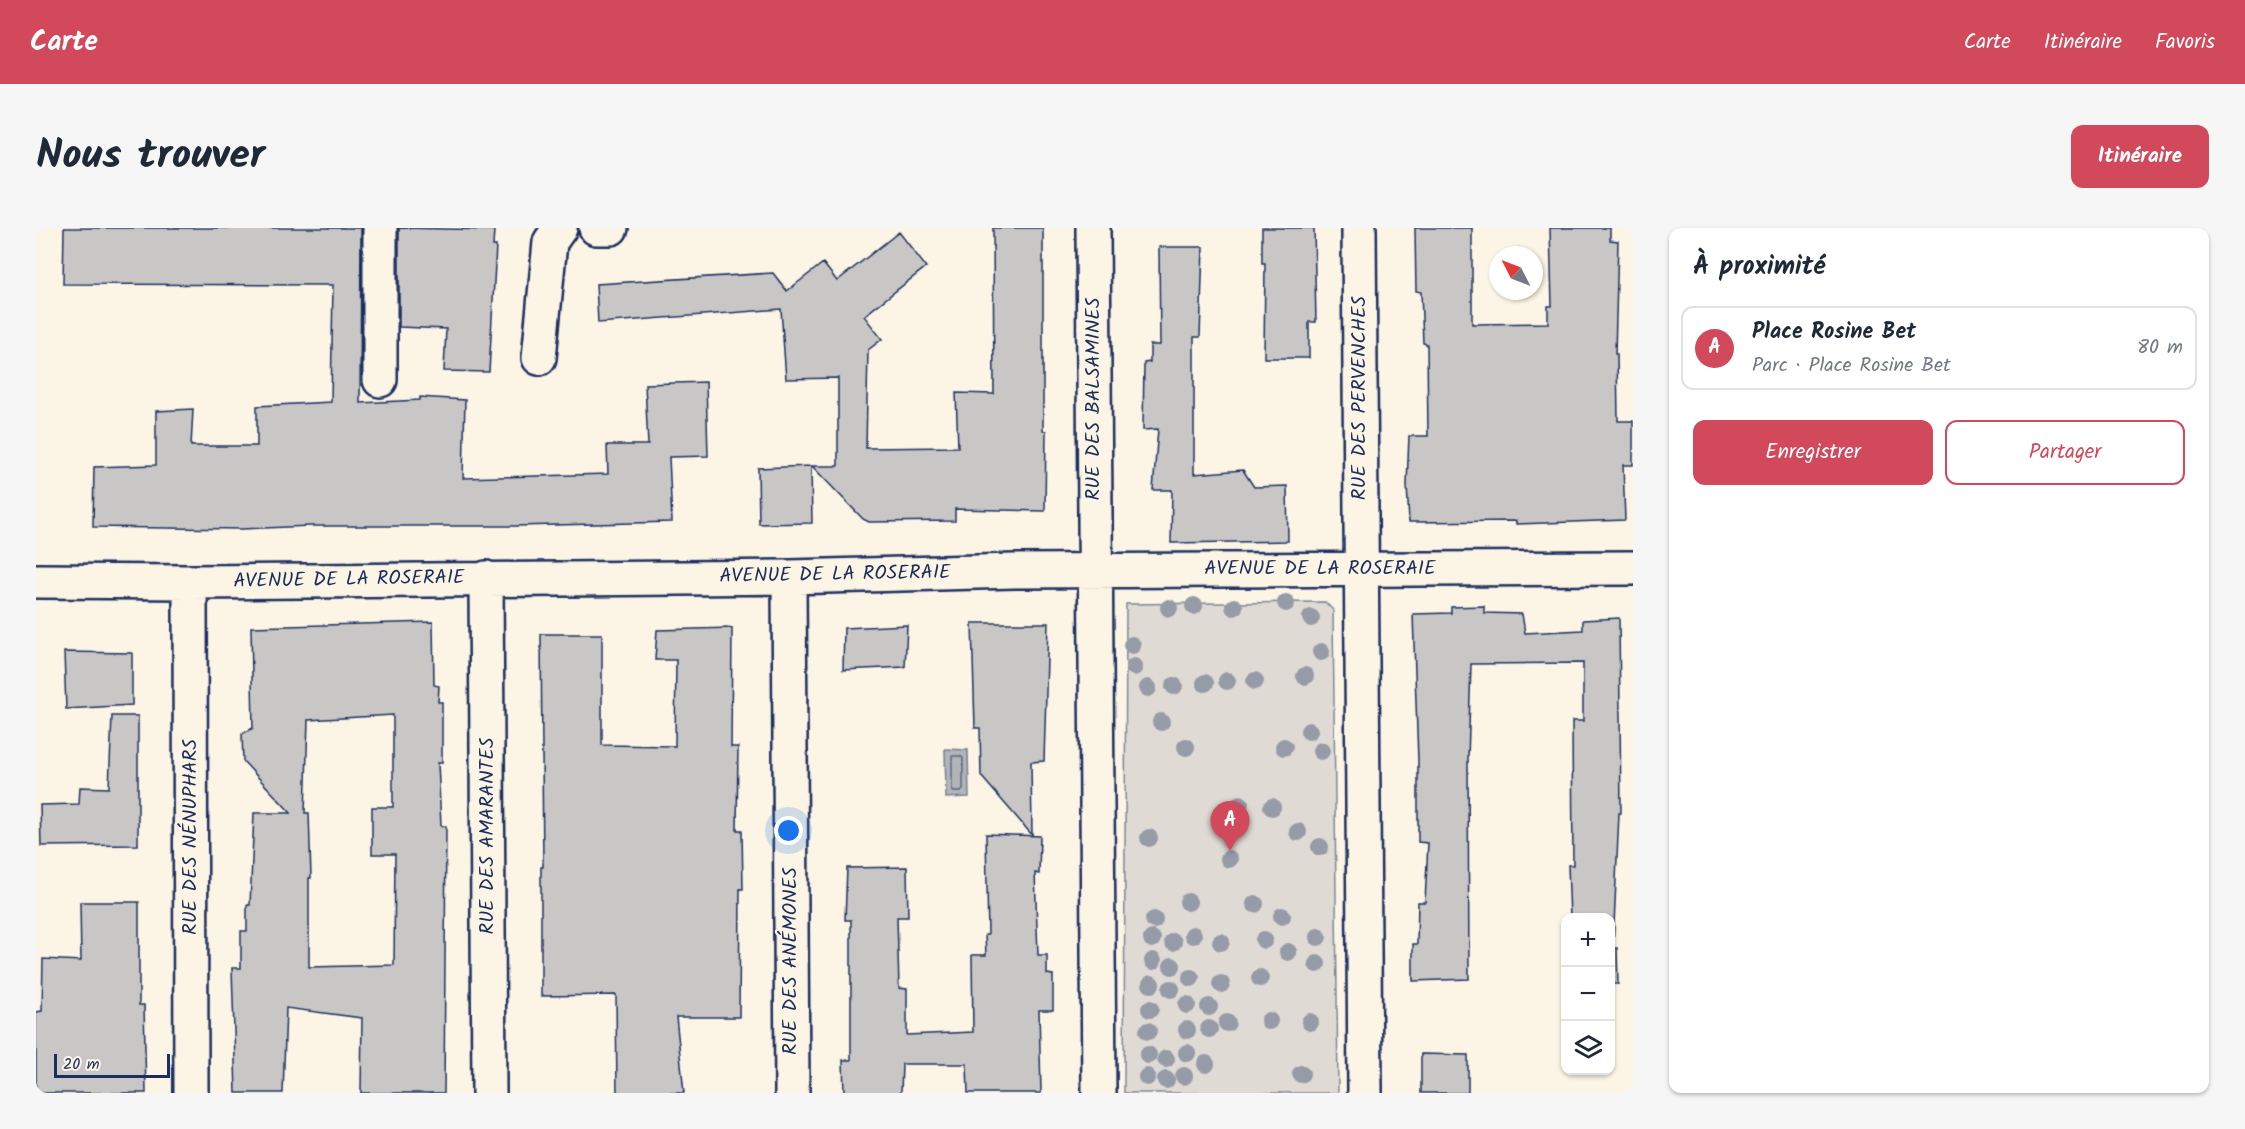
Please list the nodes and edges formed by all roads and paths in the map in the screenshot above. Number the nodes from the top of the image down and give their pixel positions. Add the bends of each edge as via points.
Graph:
1 (380, 228) edge
2 (560, 228) edge
3 (597, 228) edge
4 (611, 228) edge
5 (1093, 228) edge
6 (1359, 228) edge
7 (539, 358) dead end
8 (380, 380) dead end
9 (1361, 568) junction
10 (1633, 568) edge
11 (1094, 570) junction
12 (486, 578) junction
13 (789, 578) junction
14 (36, 581) edge
15 (190, 582) junction
16 (192, 1093) edge
17 (489, 1093) edge
18 (792, 1093) edge
19 (1099, 1093) edge
20 (1365, 1093) edge

1 - 8 street
2 - 7 street via 550,242
3 - 4 street
5 - 11 street, RUE DES BALSAMINES
6 - 9 street, RUE DES PERVENCHES
9 - 10 street, AVENUE DE LA ROSERAIE
9 - 11 street, AVENUE DE LA ROSERAIE
9 - 20 street, RUE DES PERVENCHES
11 - 13 street, AVENUE DE LA ROSERAIE
11 - 19 street, RUE DES BALSAMINES
12 - 13 street, AVENUE DE LA ROSERAIE
12 - 15 street, AVENUE DE LA ROSERAIE
12 - 17 street, RUE DES AMARANTES
13 - 18 street, RUE DES ANÉMONES
14 - 15 street, AVENUE DE LA ROSERAIE
15 - 16 street, RUE DES NÉNUPHARS

